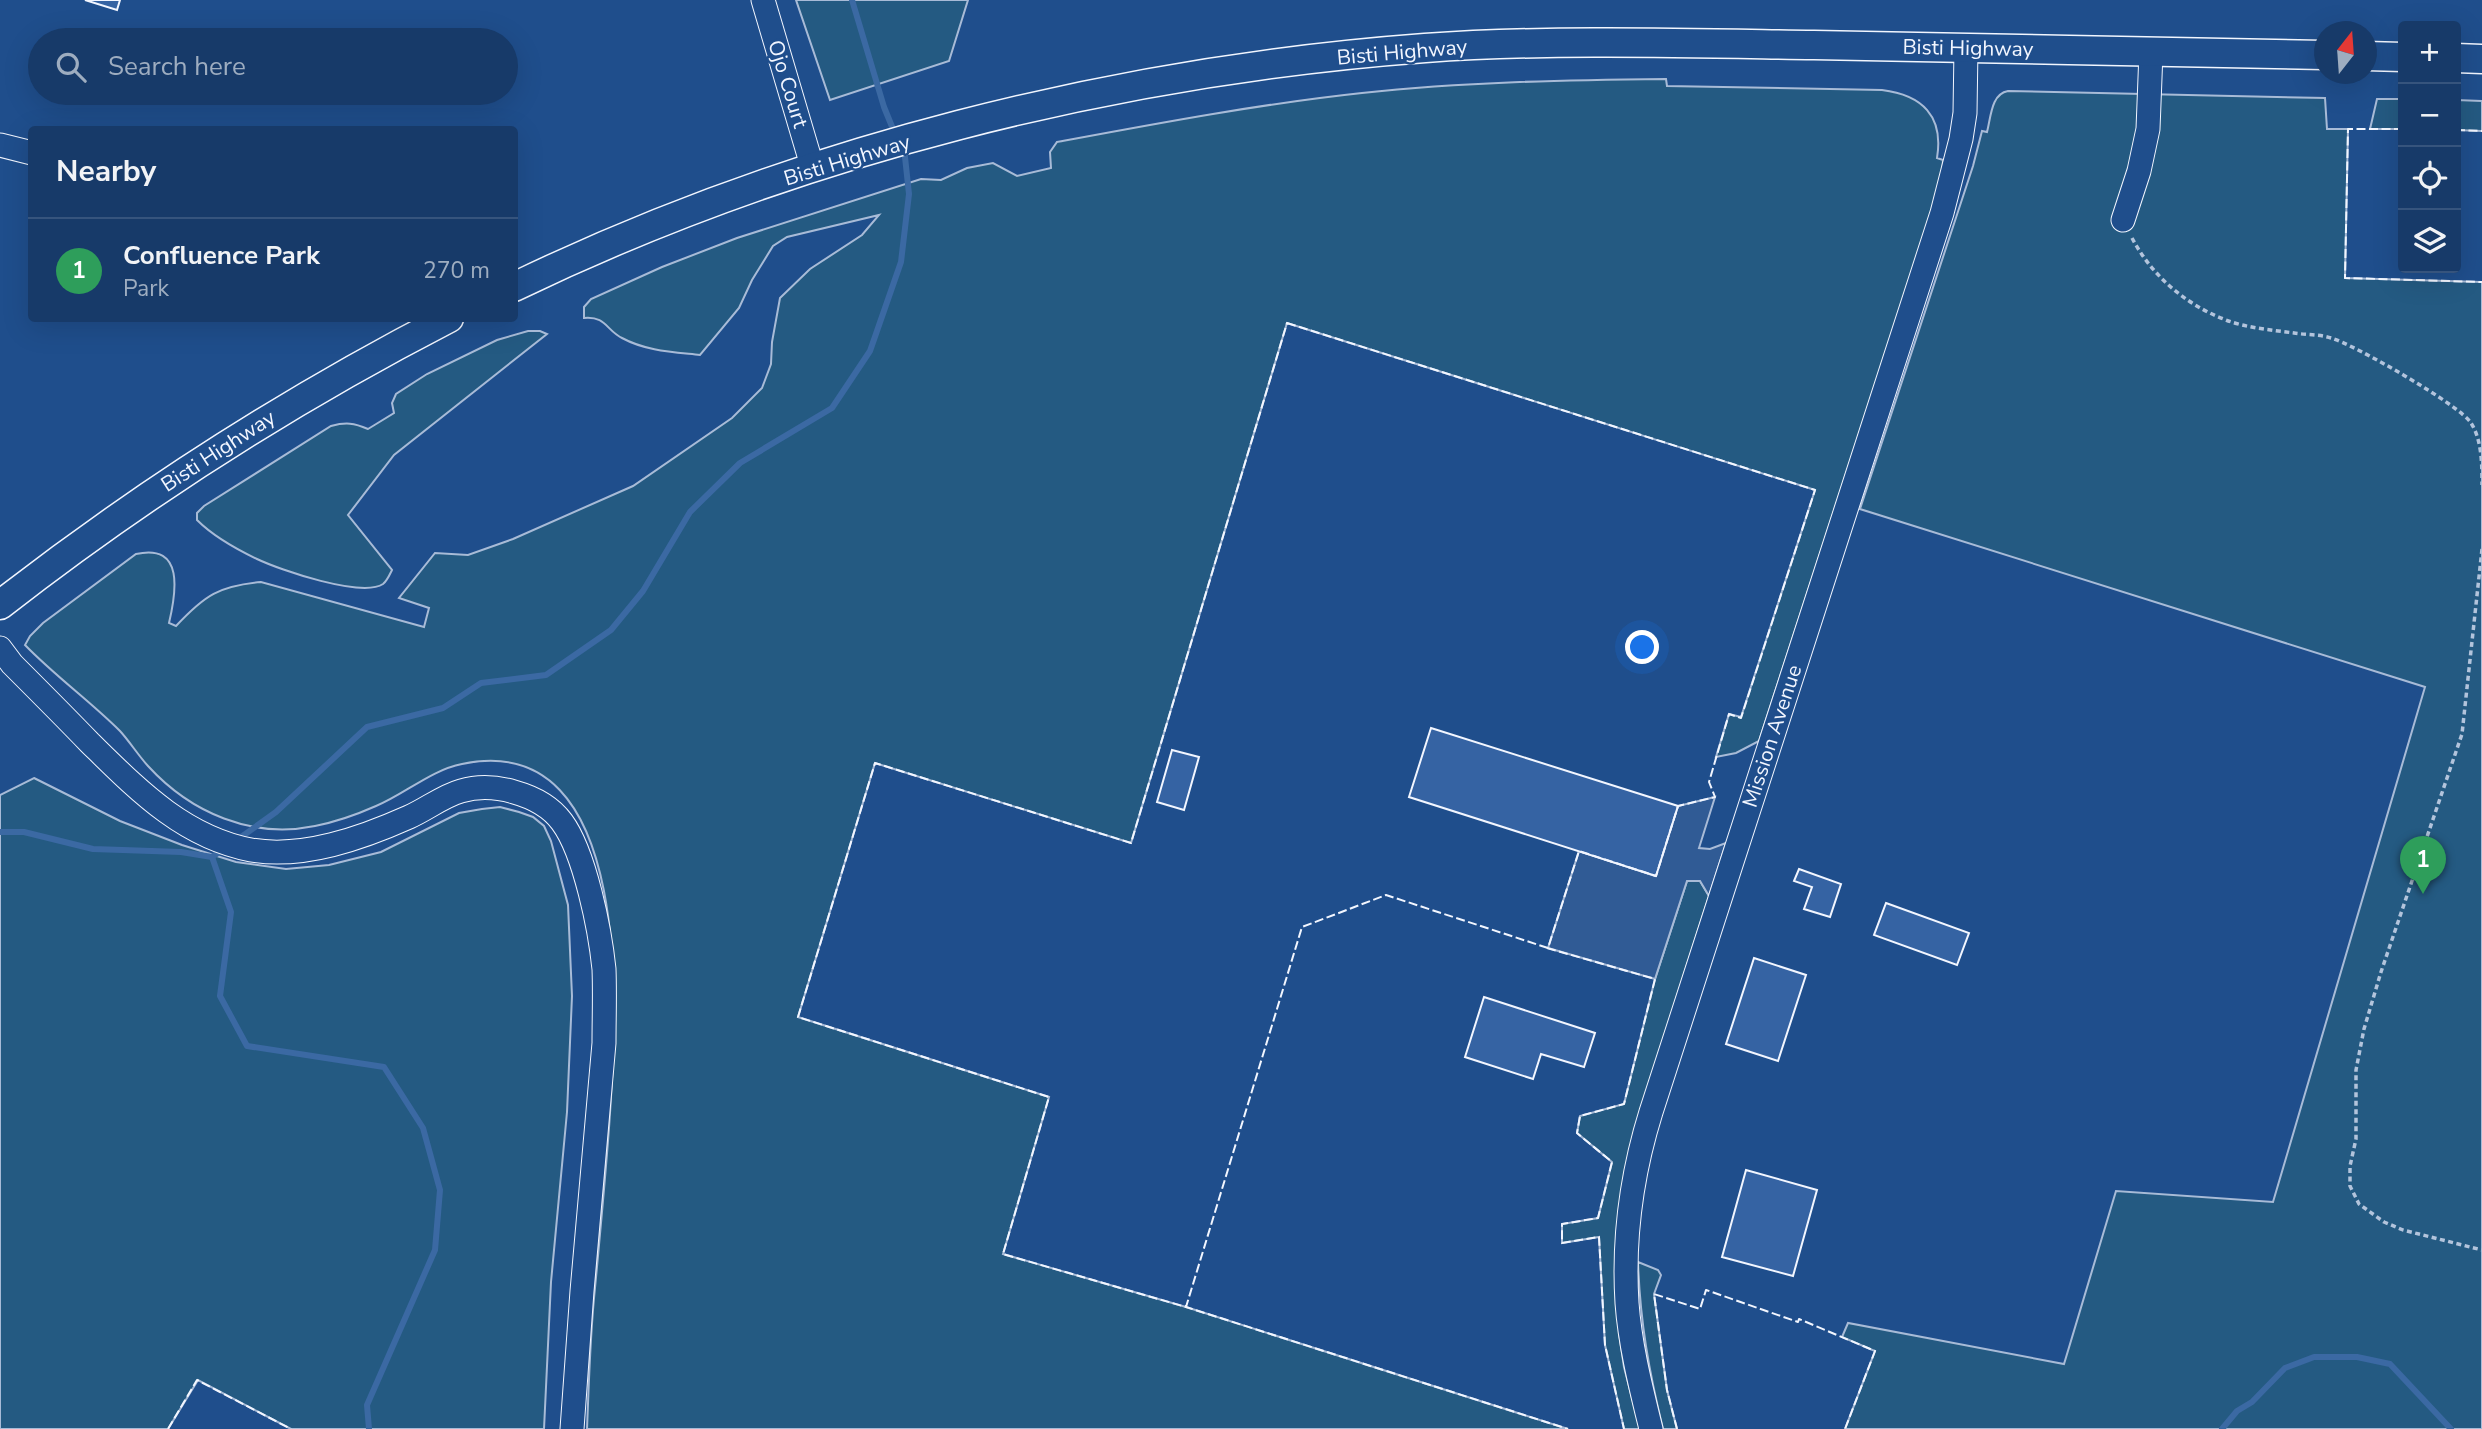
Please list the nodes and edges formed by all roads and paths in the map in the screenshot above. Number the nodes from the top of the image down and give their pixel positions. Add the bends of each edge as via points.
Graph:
1 (763, 0) edge
2 (1966, 48) junction
3 (2151, 52) junction
4 (2314, 55) edge
5 (2377, 56) edge
6 (2398, 57) edge
7 (2461, 58) edge
8 (2482, 59) edge
9 (0, 145) edge
10 (28, 152) edge
11 (813, 169) junction
12 (2123, 220) joint
13 (518, 285) edge
14 (442, 322) edge
15 (2482, 485) edge
16 (2482, 550) edge
17 (0, 605) edge
18 (0, 648) edge
19 (2482, 1250) edge
20 (572, 1429) edge
21 (1651, 1429) edge

1 - 11 street, Ojo Court
2 - 3 main road, Bisti Highway
2 - 11 main road, Bisti Highway via 1556,43 1350,55 1107,92 936,132
2 - 21 street, Mission Avenue via 1962,139 1942,213 1638,1161 1627,1248 1627,1304
3 - 4 main road, Bisti Highway
3 - 12 street via 2148,129
5 - 6 main road
7 - 8 main road
9 - 10 street
11 - 13 main road, Bisti Highway via 645,230
12 - 15 path via 2139,252 2165,283 2198,307 2229,321 2330,337 2361,350 2469,419 2476,432
14 - 17 main road, Bisti Highway via 310,393 204,458
16 - 19 path via 2462,734 2364,1029 2356,1070 2356,1139 2350,1185 2359,1204 2384,1222
18 - 20 street via 135,788 166,812 223,843 282,852 317,847 378,830 461,791 478,788 522,794 543,804 561,821 585,874 604,968 603,1056

